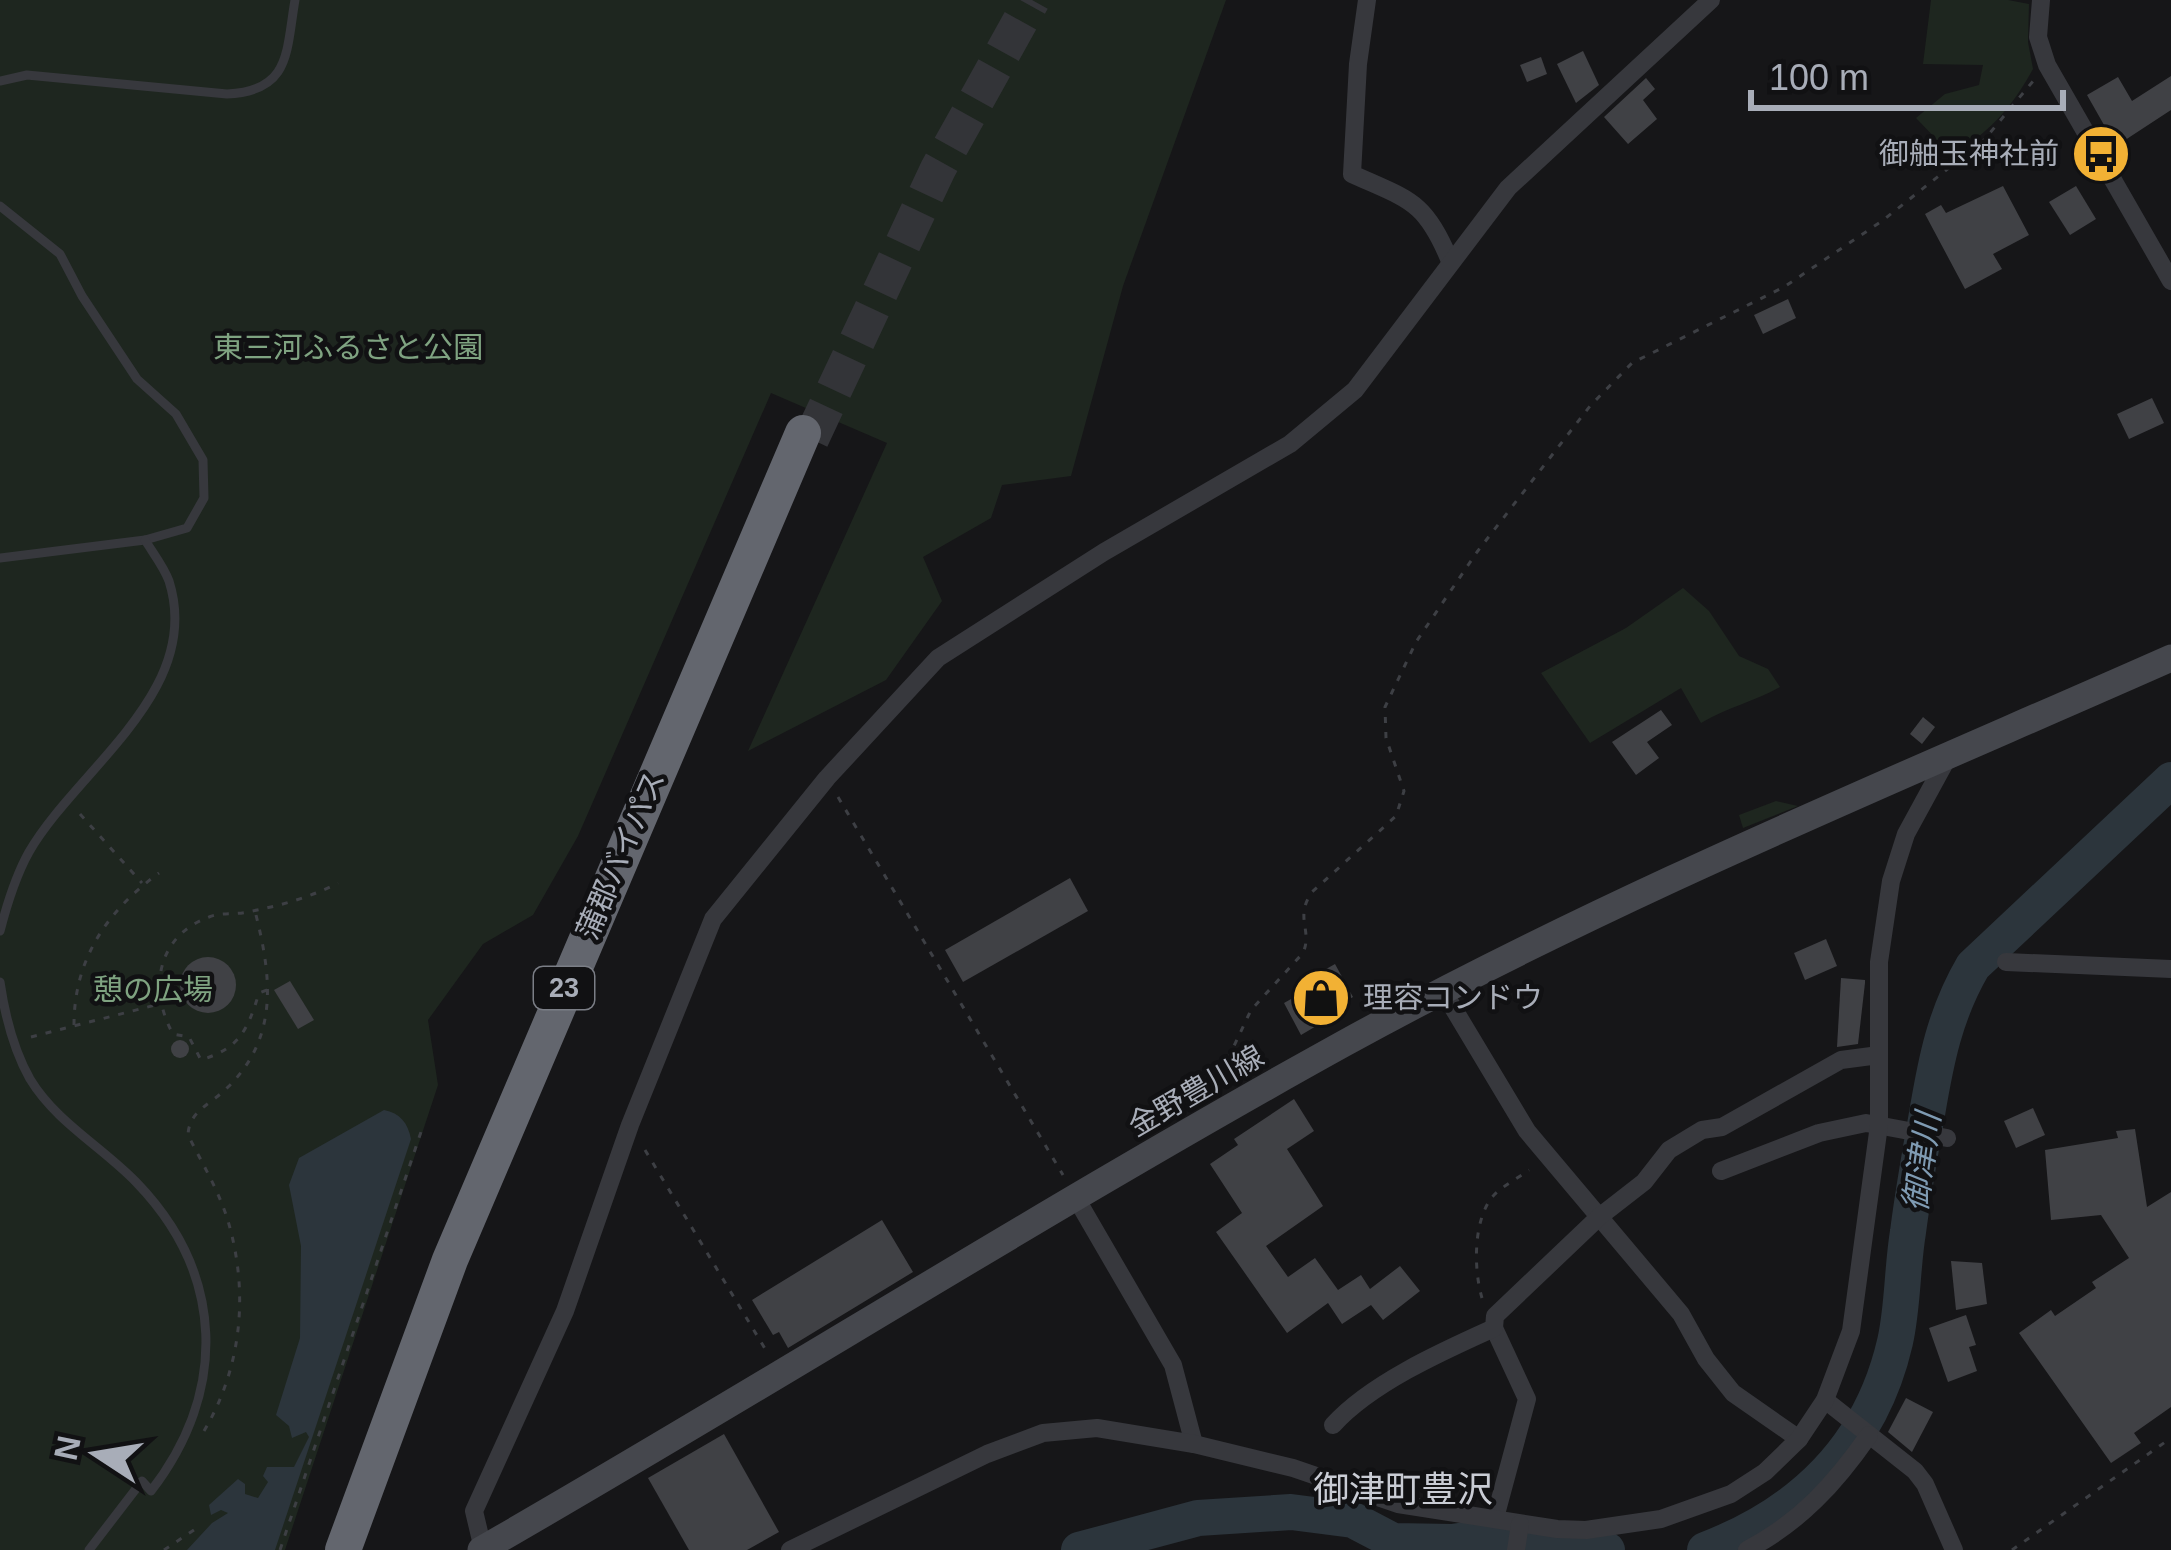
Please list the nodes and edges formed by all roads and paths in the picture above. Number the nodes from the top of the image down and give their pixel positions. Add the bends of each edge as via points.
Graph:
1 (296, 0) edge
2 (1367, 0) edge
3 (1711, 0) edge
4 (2042, 0) edge
5 (2047, 65) junction
6 (0, 81) edge
7 (0, 206) edge
8 (1450, 261) junction
9 (2171, 281) edge
10 (145, 540) junction
11 (0, 558) edge
12 (2171, 658) edge
13 (1948, 757) junction
14 (827, 778) junction
15 (68, 800) junction
16 (159, 873) dead end
17 (144, 884) junction
18 (338, 884) dead end
19 (255, 910) junction
20 (0, 931) edge
21 (2006, 962) dead end
22 (2171, 969) edge
23 (0, 982) edge
24 (268, 990) junction
25 (1443, 991) junction
26 (175, 1000) dead end
27 (159, 1004) junction
28 (74, 1025) junction
29 (13, 1042) junction
30 (1879, 1055) junction
31 (1208, 1123) junction
32 (630, 1125) junction
33 (1879, 1125) junction
34 (423, 1126) dead end
35 (1947, 1138) dead end
36 (1529, 1170) dead end
37 (1720, 1171) dead end
38 (1076, 1198) junction
39 (1599, 1216) junction
40 (1494, 1328) junction
41 (780, 1374) junction
42 (1830, 1403) junction
43 (1333, 1425) dead end
44 (1869, 1435) junction
45 (2171, 1438) edge
46 (1799, 1439) junction
47 (199, 1441) dead end
48 (1193, 1444) junction
49 (1495, 1518) junction
50 (197, 1528) dead end
51 (1518, 1536) edge
52 (482, 1549) edge
53 (89, 1550) edge
54 (164, 1550) edge
55 (280, 1550) edge
56 (343, 1550) edge
57 (355, 1550) edge
58 (790, 1550) edge
59 (1747, 1550) edge
60 (1954, 1550) edge
61 (2012, 1550) edge

1 - 6 lane via 282,70 256,93 27,75
2 - 8 street via 1352,174 1419,205
3 - 8 street via 1508,188
4 - 5 street via 2038,37
5 - 9 street
5 - 31 path via 1984,140 1882,221 1784,287 1632,363 1590,406 1416,642 1385,707 1402,804 1303,904 1304,953 1237,1033
7 - 10 lane via 60,254 137,379 176,414 203,460 204,498 187,528
8 - 14 street via 1355,390 1290,444 938,658
10 - 11 lane
10 - 15 lane via 168,578 174,607 166,665 147,702
12 - 13 main road, 金野豊川線
13 - 25 main road, 金野豊川線
13 - 30 street via 1914,816 1891,881
14 - 32 street via 713,919
14 - 38 path
15 - 17 path
15 - 20 lane via 30,850
16 - 17 path
17 - 28 path via 95,938 77,984
18 - 19 path
19 - 24 path
19 - 27 path via 211,916 182,932 162,964
21 - 22 street
23 - 29 lane
24 - 27 path via 229,1051 201,1060 188,1037 173,1034
24 - 47 path via 254,1050 188,1125 229,1222 241,1308 227,1382
25 - 31 main road, 金野豊川線
25 - 39 street via 1527,1131
26 - 27 path
27 - 28 path
28 - 29 path
29 - 53 lane via 54,1110 166,1218 188,1257 205,1317 207,1368 184,1438 152,1491 142,1481
30 - 33 street
30 - 39 street via 1841,1060 1702,1130
31 - 38 main road, 金野豊川線
32 - 41 path
32 - 52 street via 565,1312 474,1510
33 - 35 street
33 - 37 street via 1819,1133
33 - 42 street via 1857,1303
34 - 55 path
36 - 40 path via 1486,1207 1479,1288
38 - 41 main road, 金野豊川線
38 - 48 street via 1173,1365
39 - 40 street via 1495,1316
39 - 46 street via 1681,1314 1732,1394
40 - 43 street via 1380,1389
40 - 49 street via 1527,1399
41 - 52 main road, 金野豊川線
42 - 44 street
42 - 46 street
44 - 59 street via 1834,1486
44 - 60 street via 1925,1484
45 - 61 path
46 - 51 street via 1765,1472 1692,1510
48 - 49 street via 1398,1504
48 - 58 street via 1097,1428 1043,1433
49 - 51 street
50 - 54 path
56 - 57 highway, 蒲郡バイパス / 23 via 450,1260 807,436 478,1228

